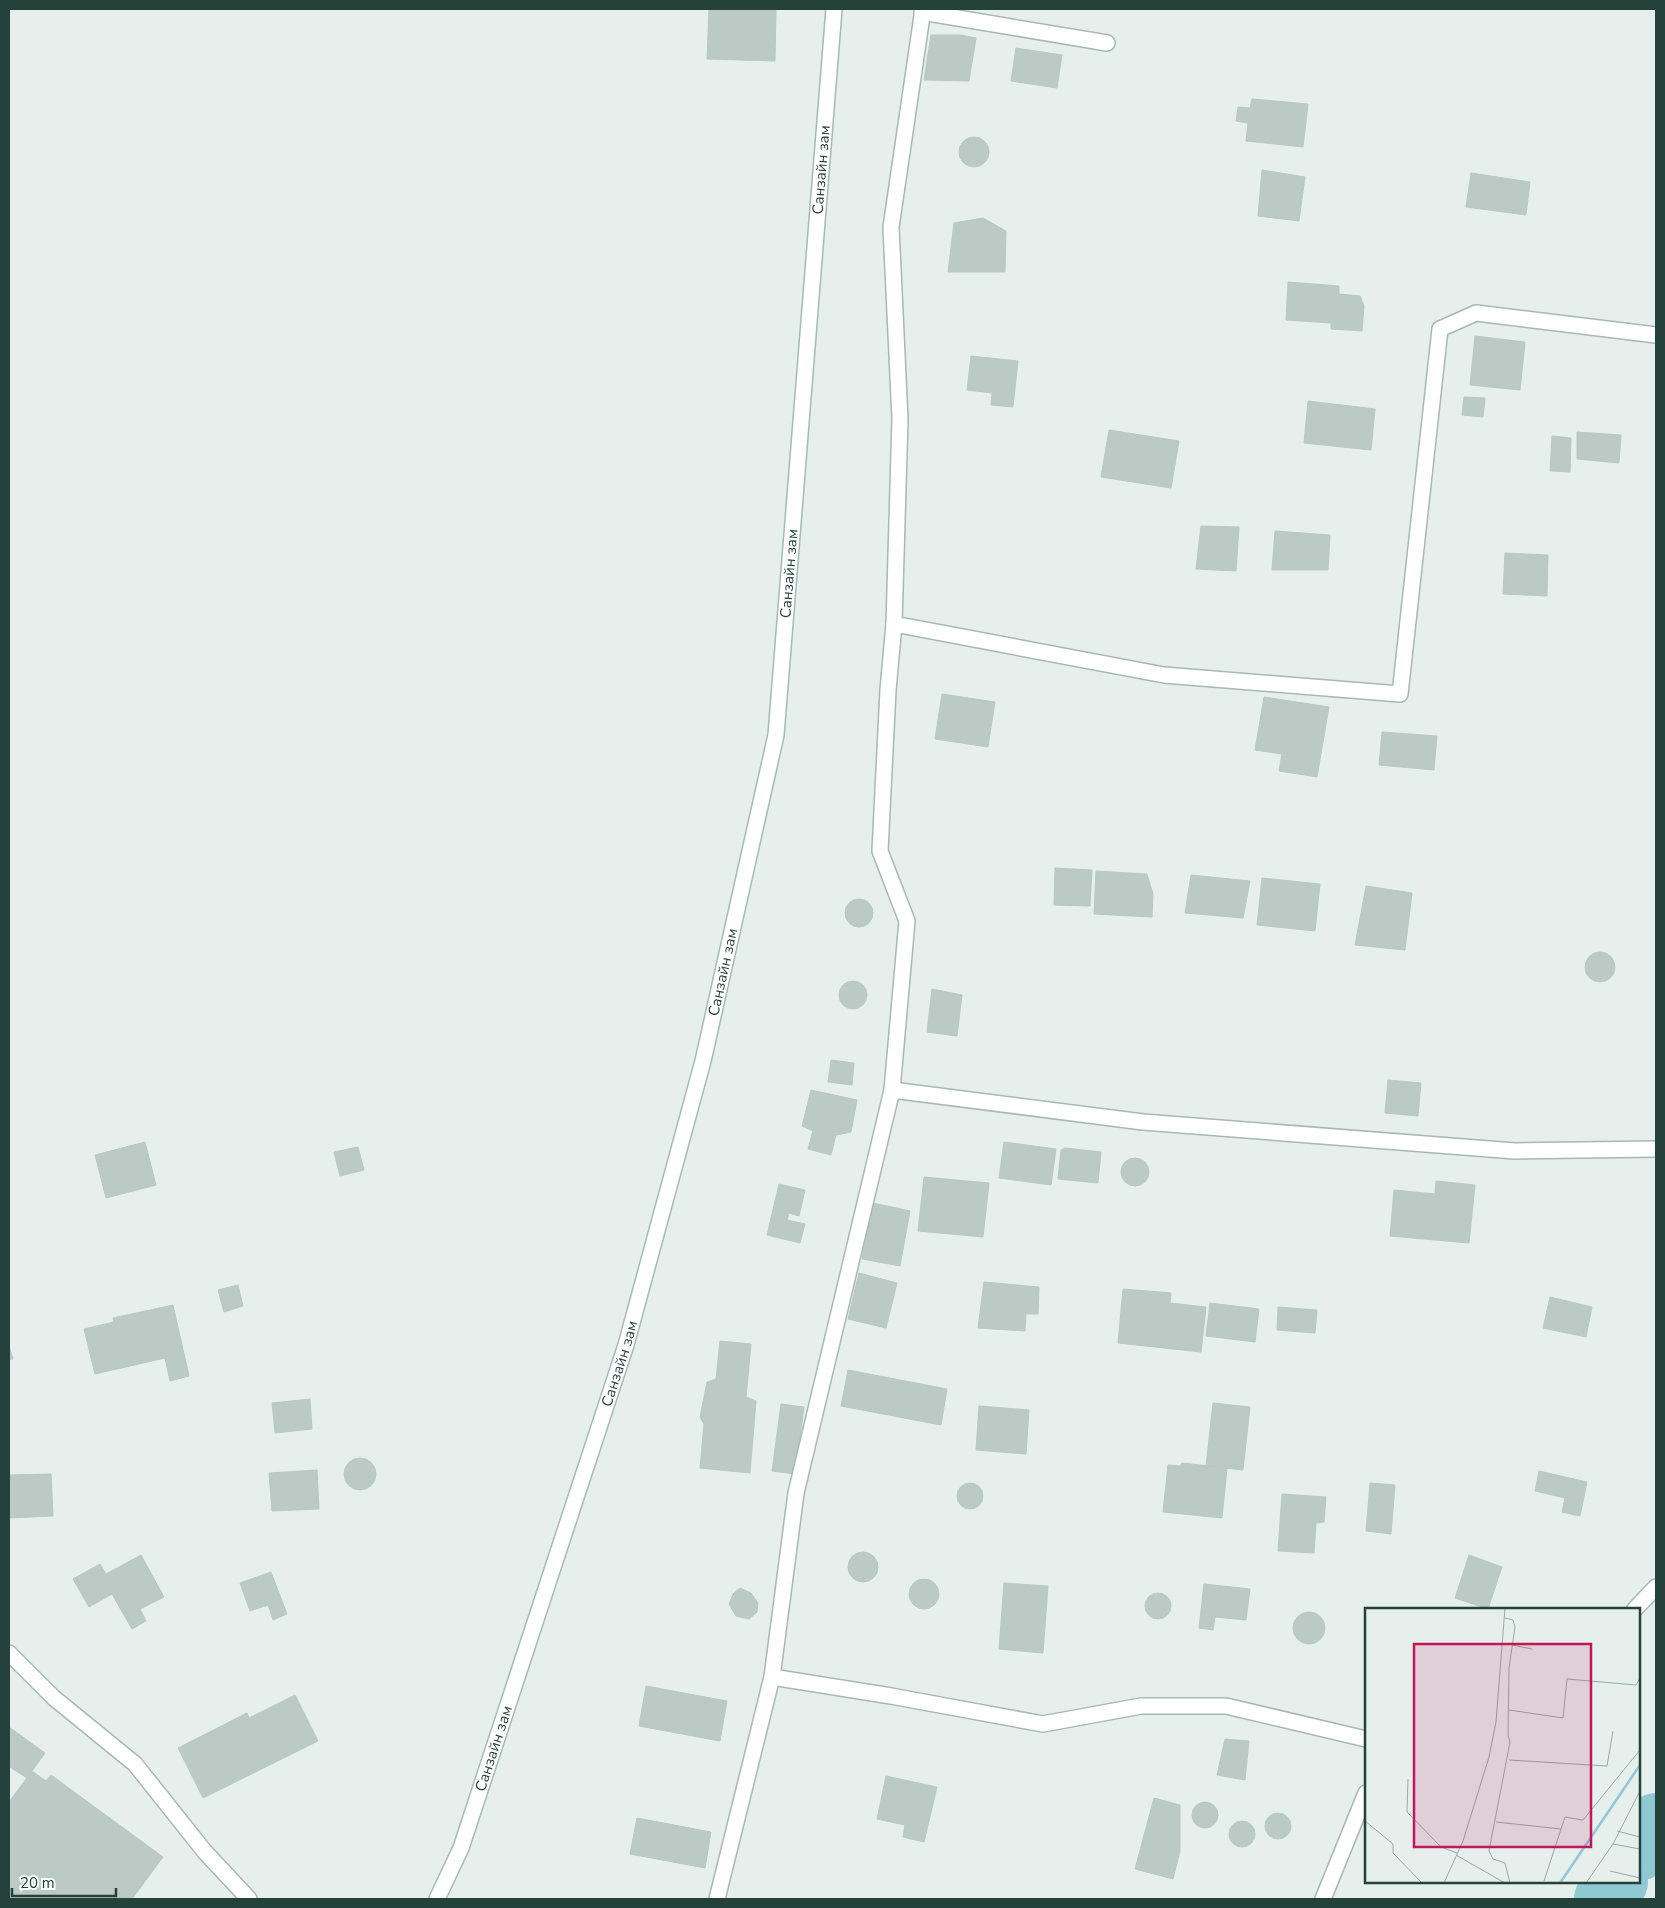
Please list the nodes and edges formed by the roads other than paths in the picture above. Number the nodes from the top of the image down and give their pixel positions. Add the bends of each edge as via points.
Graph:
1 (834, 9) edge
2 (922, 10) edge
3 (1107, 43) dead end
4 (1656, 334) edge
5 (894, 624) junction
6 (892, 1090) junction
7 (1656, 1149) edge
8 (1656, 1587) edge
9 (1636, 1608) edge
10 (9, 1652) edge
11 (772, 1677) junction
12 (1365, 1739) edge
13 (1365, 1795) edge
14 (249, 1899) edge
15 (437, 1899) edge
16 (717, 1899) edge
17 (1323, 1899) edge

1 - 15 street, Санзайн зам via 776,735 703,1061 626,1345 461,1848
2 - 3 street
2 - 5 street via 891,227 900,419
4 - 5 street via 1476,313 1440,329 1400,694 1164,675
5 - 6 street via 880,851 907,921
6 - 7 street via 1143,1122 1515,1151
6 - 11 street via 796,1493
8 - 9 street
10 - 14 street via 54,1698 135,1764 205,1852
11 - 12 street via 1043,1724 1142,1706 1226,1706
11 - 16 street
13 - 17 street

